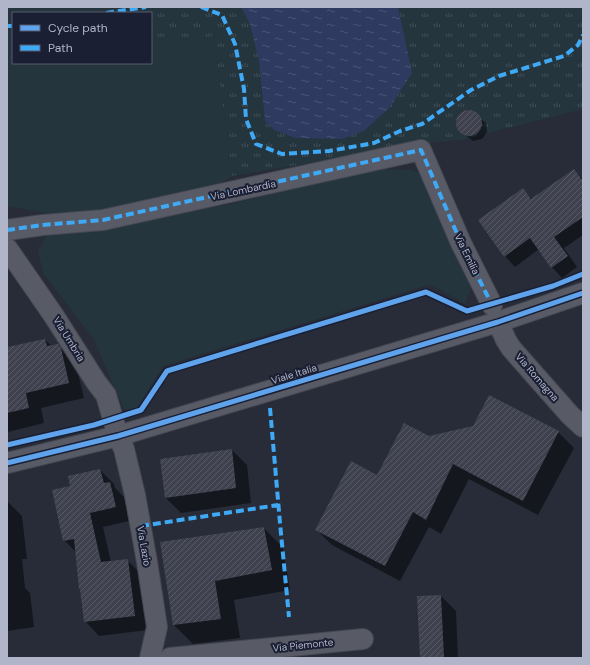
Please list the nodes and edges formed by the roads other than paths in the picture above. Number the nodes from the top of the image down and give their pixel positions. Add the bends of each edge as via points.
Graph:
1 (443, 202) joint
2 (7, 230) edge
3 (7, 248) edge
4 (583, 293) edge
5 (495, 314) junction
6 (583, 427) edge
7 (118, 436) junction
8 (7, 463) edge
9 (363, 639) dead end
10 (150, 658) edge
11 (170, 658) edge

1 - 2 street, Via Lombardia via 421,150 103,220
1 - 5 street, Via Emilia
3 - 7 street, Via Umbria via 106,395
4 - 5 street, Viale Italia
5 - 6 street, Via Romagna via 502,334 511,348
5 - 7 street, Viale Italia
7 - 8 street, Viale Italia
7 - 10 street, Via Lazio via 124,449 135,495 157,627
9 - 11 street, Via Piemonte

